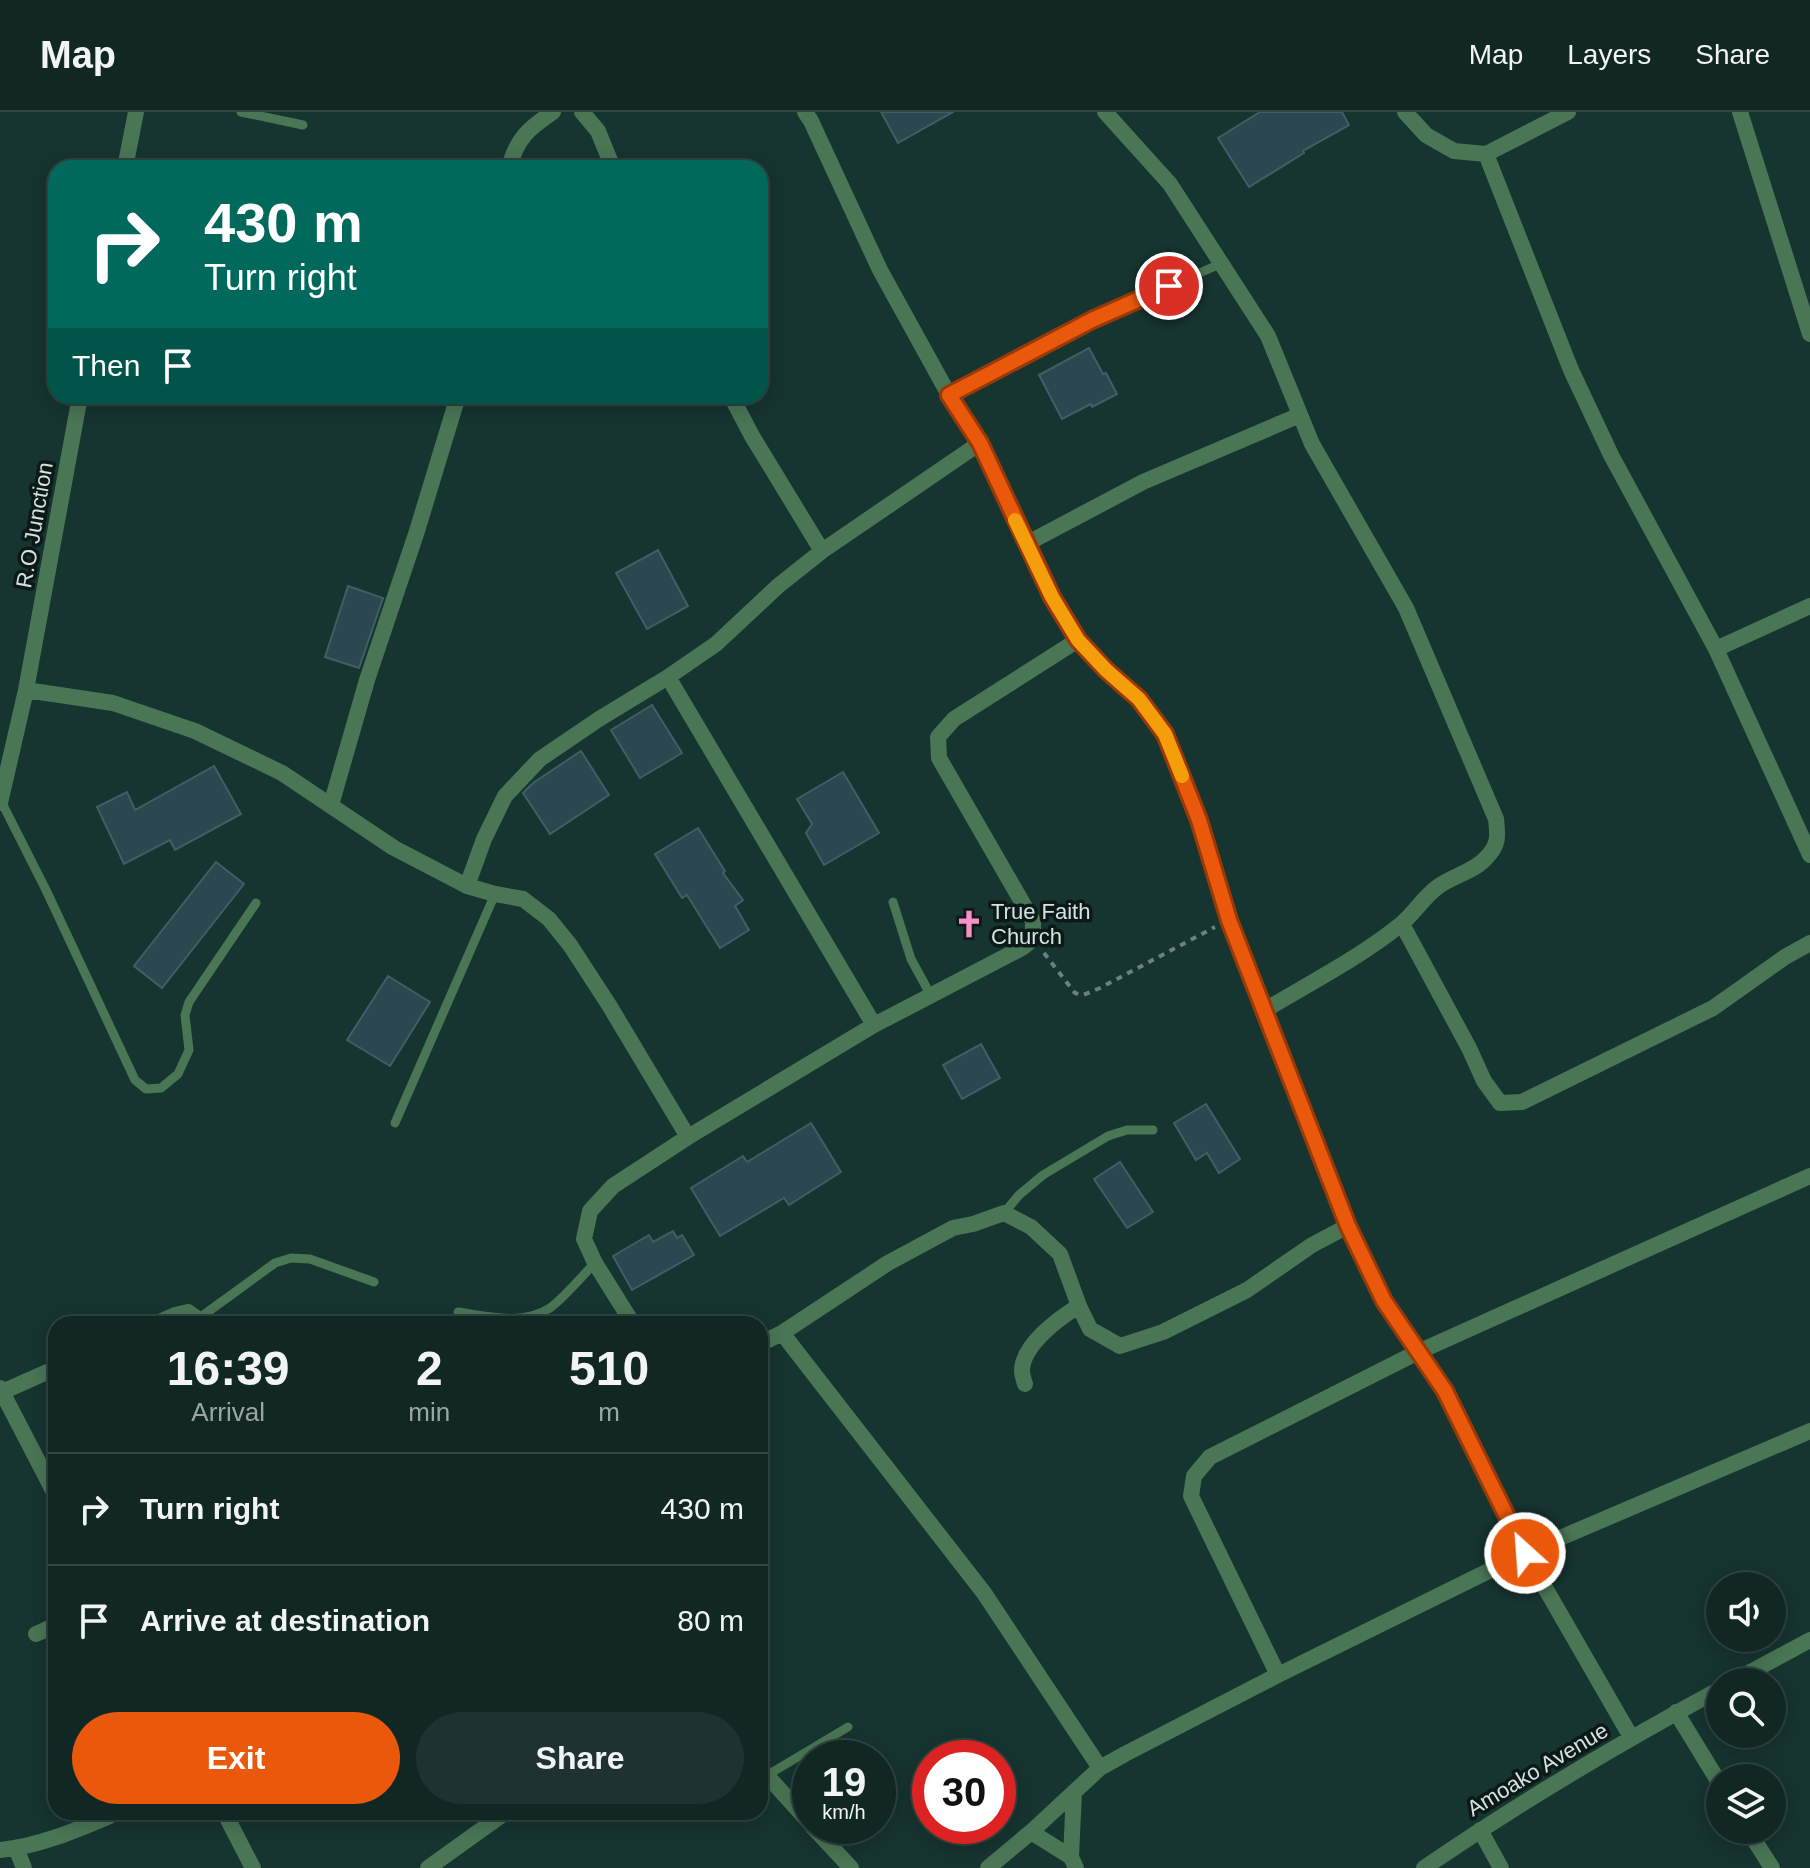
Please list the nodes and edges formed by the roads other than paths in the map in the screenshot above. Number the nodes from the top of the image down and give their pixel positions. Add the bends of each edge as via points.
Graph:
1 (136, 112) edge
2 (241, 112) edge
3 (553, 112) edge
4 (582, 112) edge
5 (805, 112) edge
6 (1105, 112) edge
7 (1405, 112) edge
8 (1568, 112) edge
9 (1740, 112) edge
10 (303, 125) dead end
11 (1486, 154) junction
12 (127, 160) edge
13 (511, 160) edge
14 (610, 160) edge
15 (1220, 264) junction
16 (1810, 334) edge
17 (949, 395) junction
18 (79, 404) edge
19 (456, 404) edge
20 (735, 404) edge
21 (1300, 415) junction
22 (980, 443) junction
23 (1026, 544) junction
24 (822, 551) junction
25 (1810, 606) edge
26 (1078, 640) junction
27 (1716, 649) junction
28 (668, 677) junction
29 (26, 690) junction
30 (0, 802) edge
31 (331, 805) junction
32 (1810, 855) edge
33 (467, 886) junction
34 (495, 894) junction
35 (893, 902) dead end
36 (256, 903) dead end
37 (1402, 924) junction
38 (1810, 943) edge
39 (930, 994) junction
40 (1265, 1010) junction
41 (874, 1025) junction
42 (395, 1123) dead end
43 (1153, 1130) dead end
44 (688, 1137) junction
45 (1810, 1176) edge
46 (1004, 1213) junction
47 (1348, 1226) junction
48 (595, 1263) junction
49 (374, 1282) dead end
50 (1079, 1306) junction
51 (458, 1312) dead end
52 (173, 1316) edge
53 (193, 1316) edge
54 (206, 1316) edge
55 (488, 1316) edge
56 (526, 1316) edge
57 (628, 1316) edge
58 (782, 1333) junction
59 (768, 1340) edge
60 (1418, 1352) junction
61 (48, 1371) edge
62 (1025, 1384) dead end
63 (1, 1391) edge
64 (1810, 1431) edge
65 (48, 1481) edge
66 (1525, 1553) junction
67 (48, 1629) edge
68 (36, 1634) dead end
69 (1810, 1640) edge
70 (1758, 1668) edge
71 (1278, 1675) junction
72 (1706, 1696) edge
73 (1676, 1712) junction
74 (848, 1727) dead end
75 (1631, 1737) junction
76 (1708, 1764) edge
77 (1100, 1768) junction
78 (768, 1769) edge
79 (768, 1778) edge
80 (1074, 1792) junction
81 (792, 1804) edge
82 (100, 1820) edge
83 (228, 1820) edge
84 (495, 1820) edge
85 (1480, 1830) junction
86 (1031, 1832) junction
87 (829, 1844) edge
88 (1757, 1844) edge
89 (8, 1849) edge
90 (1073, 1863) edge
91 (24, 1868) edge
92 (253, 1868) edge
93 (428, 1868) edge
94 (851, 1868) edge
95 (988, 1868) edge
96 (1424, 1868) edge
97 (1501, 1868) edge
98 (1772, 1868) edge

1 - 12 street
2 - 10 lane
3 - 13 street via 529,128
4 - 14 street via 598,131
5 - 17 street via 880,270
6 - 15 street via 1170,184
7 - 11 street via 1426,135 1454,151
8 - 11 street
9 - 16 street
11 - 27 street via 1571,370
15 - 17 lane via 1092,320
15 - 21 street via 1268,336
17 - 22 street
18 - 29 street, R.O Junction
19 - 31 street
20 - 24 street
21 - 23 street via 1143,482
21 - 37 street via 1406,608 1496,819 1499,839 1487,858 1435,888
22 - 23 street
22 - 24 street
23 - 26 street
24 - 28 street via 716,644
25 - 27 street
26 - 39 street via 954,719 938,737 939,758 1033,921 1033,939
26 - 40 street via 1139,699 1165,734
27 - 32 street
28 - 33 street via 540,759 505,796
28 - 41 street
29 - 30 street, R.O Junction
29 - 31 street via 113,703 195,731 282,773
30 - 36 lane via 135,1080 146,1089 161,1088 178,1074 189,1050 189,1002
31 - 33 street via 394,848
33 - 34 street
34 - 42 lane
34 - 44 street via 523,899 570,945
35 - 39 lane via 911,959
37 - 38 street via 1500,1103 1522,1102 1713,1008
37 - 40 street
39 - 41 street
40 - 47 street
41 - 44 street
43 - 46 lane via 1108,1136 1043,1175
44 - 48 street via 613,1186 590,1211 584,1239
45 - 60 street
46 - 50 street via 1031,1227 1060,1254
46 - 58 street via 953,1228 888,1263
47 - 50 street via 1247,1290 1163,1332 1120,1346 1090,1329
47 - 60 street via 1384,1301
48 - 56 lane via 550,1308
48 - 57 street
49 - 54 lane via 310,1259 291,1258 275,1263
50 - 62 street via 1058,1318 1026,1354
51 - 55 lane
52 - 53 street
58 - 59 street
58 - 77 street via 984,1593
60 - 66 street via 1445,1391
60 - 71 street via 1210,1457 1194,1476 1191,1496
61 - 63 street
63 - 65 street
64 - 66 street
66 - 71 street
66 - 75 street
67 - 68 street
69 - 70 street
71 - 77 street
72 - 73 street, Amoako Avenue
73 - 75 street, Amoako Avenue
73 - 76 street
74 - 78 lane
75 - 85 street, Amoako Avenue
77 - 80 street
79 - 81 street
80 - 86 street
80 - 90 street
82 - 89 street
83 - 92 street
84 - 93 street
85 - 96 street, Amoako Avenue
85 - 97 street
86 - 90 street
86 - 95 street
87 - 94 street
88 - 98 street
89 - 91 street

